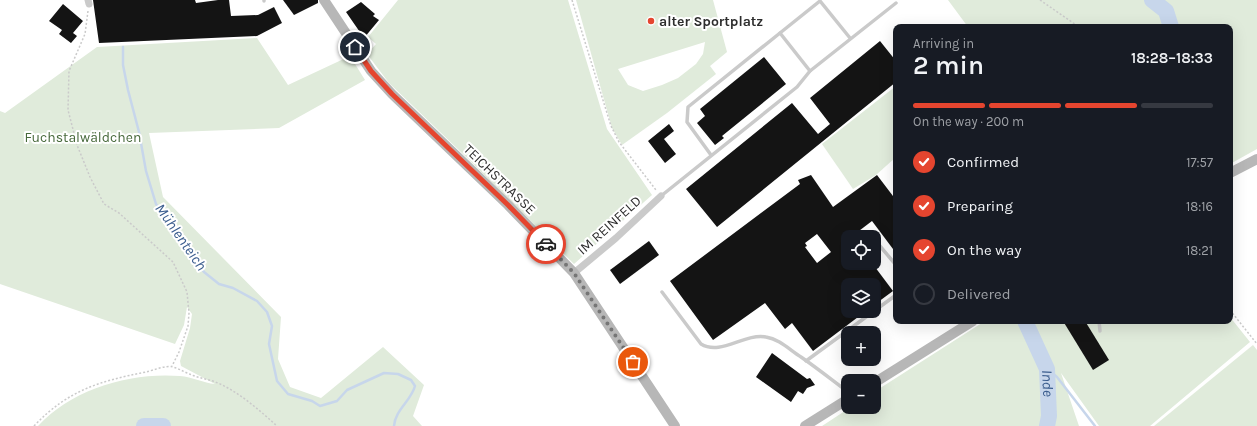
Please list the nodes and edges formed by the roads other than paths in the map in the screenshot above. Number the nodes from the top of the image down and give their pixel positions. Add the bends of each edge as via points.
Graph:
1 (324, 0) edge
2 (896, 3) dead end
3 (780, 32) junction
4 (850, 38) junction
5 (810, 71) junction
6 (711, 156) junction
7 (1257, 159) edge
8 (1233, 171) edge
9 (661, 196) joint
10 (881, 248) edge
11 (893, 262) edge
12 (574, 273) junction
13 (662, 292) dead end
14 (893, 297) edge
15 (968, 324) edge
16 (1099, 324) edge
17 (1100, 331) dead end
18 (806, 361) junction
19 (881, 379) edge
20 (841, 387) edge
21 (841, 403) edge
22 (675, 426) edge
23 (804, 426) edge

1 - 12 main road, TEICHSTRASSE via 371,71 392,94 508,205
2 - 4 lane
3 - 4 lane via 820,1
3 - 5 lane
3 - 6 lane via 688,107 687,122
4 - 5 lane
5 - 6 lane via 797,87
6 - 9 lane
7 - 8 main road
9 - 12 street, IM REINFELD
10 - 11 lane
12 - 22 main road, TEICHSTRASSE
13 - 18 lane via 701,344 707,348 724,346 746,338 768,337
14 - 18 lane
15 - 19 main road
16 - 17 lane
18 - 20 lane
21 - 23 main road

